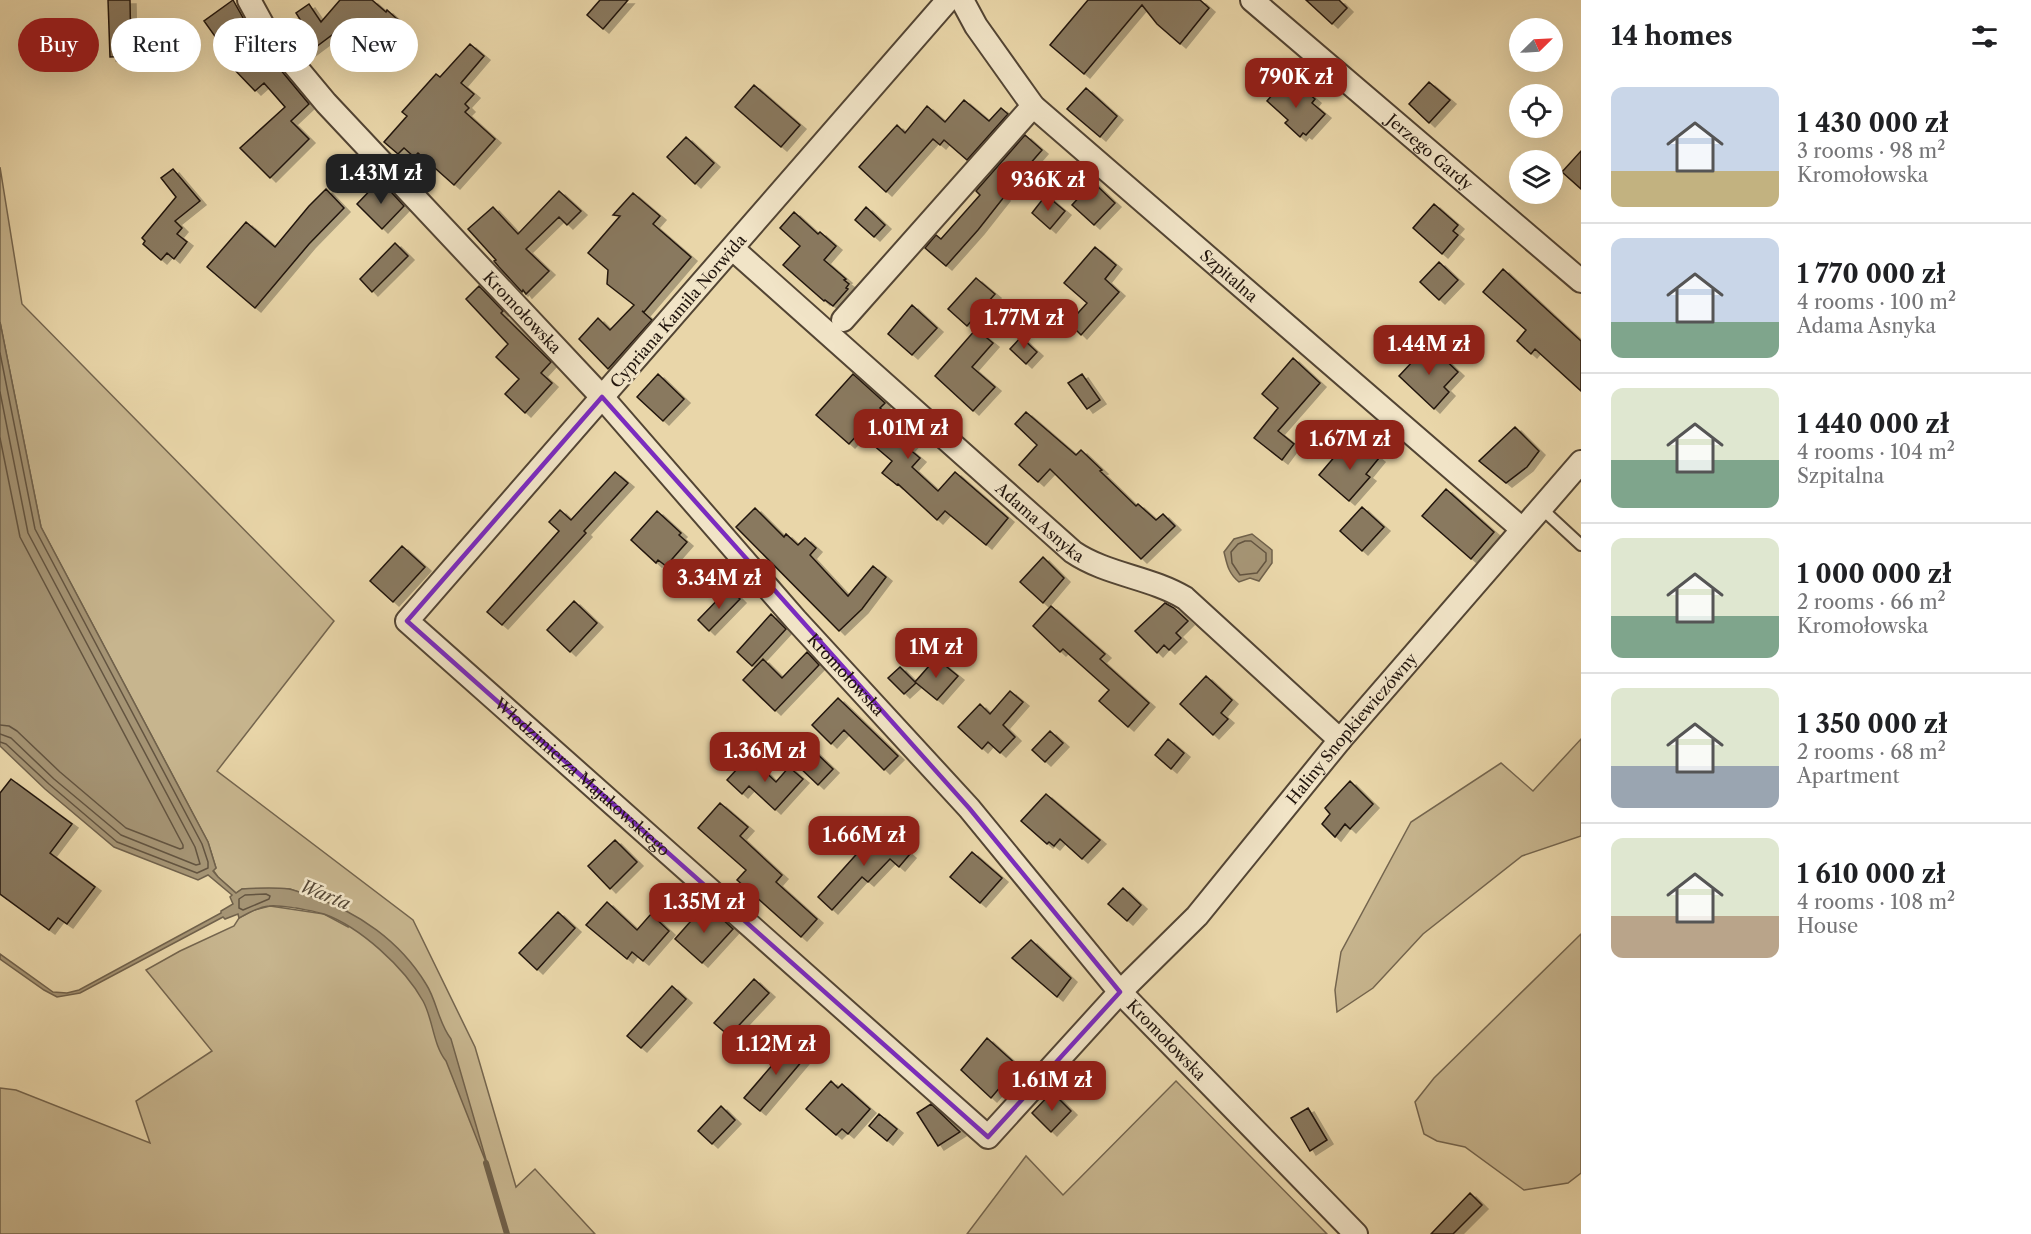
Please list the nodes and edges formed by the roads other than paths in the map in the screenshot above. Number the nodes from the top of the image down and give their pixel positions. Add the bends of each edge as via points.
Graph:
1 (249, 0) edge
2 (948, 0) edge
3 (962, 0) edge
4 (1252, 0) edge
5 (1033, 106) junction
6 (733, 249) junction
7 (1581, 281) edge
8 (843, 320) dead end
9 (602, 397) junction
10 (1581, 462) edge
11 (1540, 508) junction
12 (1522, 529) junction
13 (1581, 545) edge
14 (407, 621) joint
15 (1340, 740) junction
16 (1120, 992) junction
17 (1356, 1234) edge

1 - 9 street, Kromołowska via 266,31 326,103
2 - 6 street, Cypriana Kamila Norwida
3 - 5 street, Szpitalna via 976,27
4 - 7 street, Jerzego Gardy
5 - 8 street
5 - 12 street, Szpitalna
6 - 9 street, Cypriana Kamila Norwida
6 - 15 street, Adama Asnyka via 1073,552 1094,564 1185,598
9 - 14 street, Cypriana Kamila Norwida
9 - 16 street, Kromołowska via 796,620 969,808
10 - 11 street, Haliny Snopkiewiczówny
11 - 12 street, Haliny Snopkiewiczówny
11 - 13 lane
12 - 15 street, Haliny Snopkiewiczówny
14 - 16 street, Włodzimierza Majakowskiego via 988,1137
15 - 16 street, Haliny Snopkiewiczówny via 1197,916
16 - 17 street, Kromołowska

